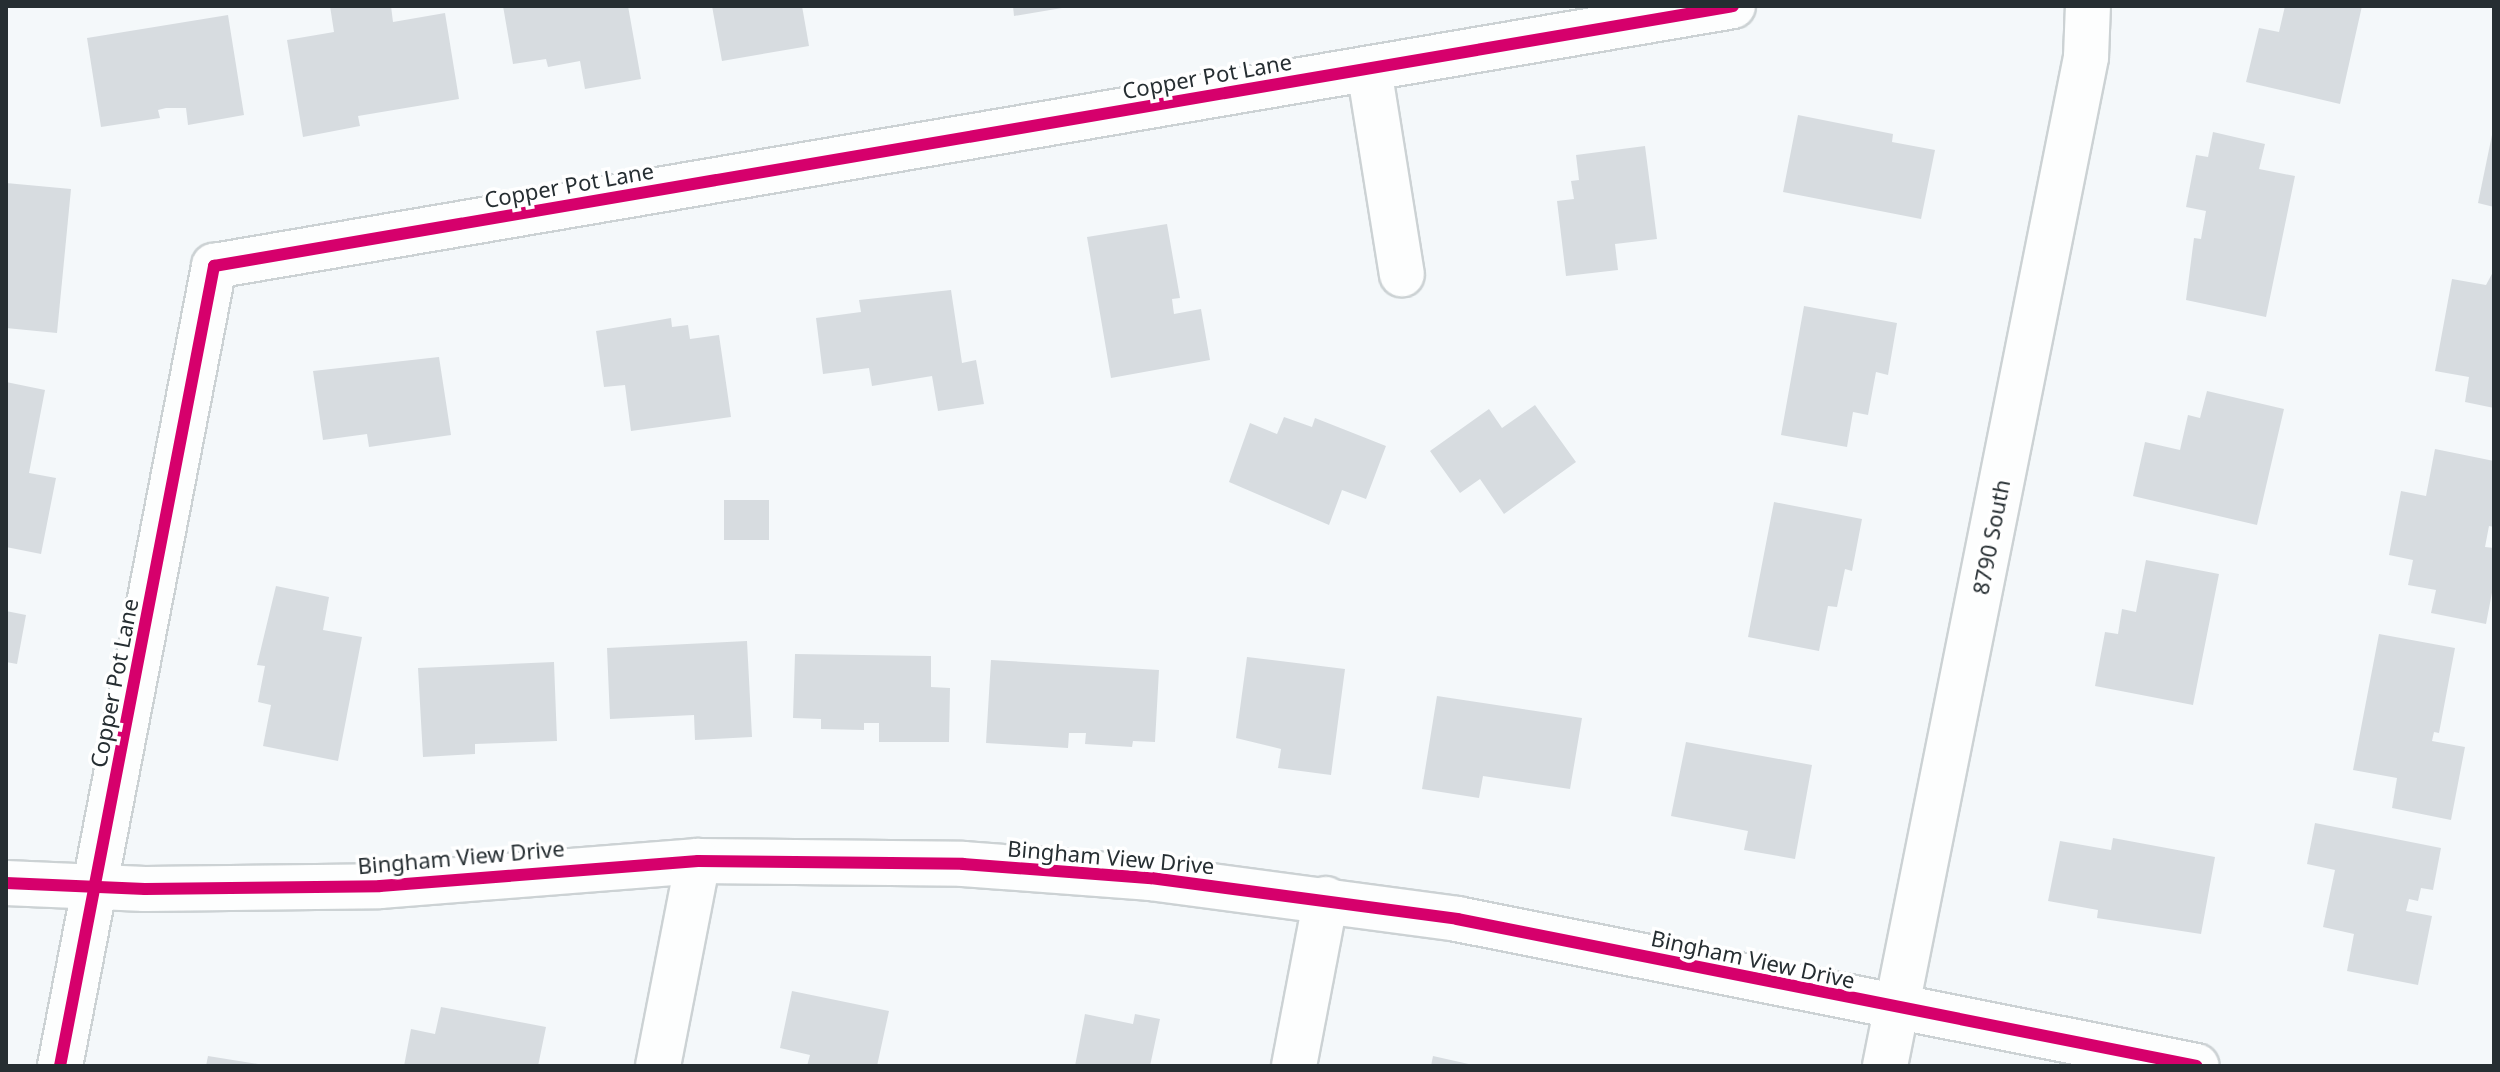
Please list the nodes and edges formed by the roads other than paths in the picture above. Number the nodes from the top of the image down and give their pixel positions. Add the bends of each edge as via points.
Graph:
1 (1733, 6) edge
2 (2088, 6) edge
3 (1369, 69) junction
4 (1402, 274) dead end
5 (698, 861) junction
6 (6, 883) edge
7 (95, 888) junction
8 (1326, 899) junction
9 (1897, 1009) junction
10 (60, 1066) edge
11 (658, 1066) edge
12 (1294, 1066) edge
13 (1885, 1066) edge
14 (2197, 1066) edge

1 - 3 street, Copper Pot Lane
2 - 9 street, 8790 South via 2086,57
3 - 4 street
3 - 7 street, Copper Pot Lane via 214,266
5 - 7 street, Bingham View Drive via 380,886
5 - 8 street, Bingham View Drive via 963,864 1151,878
5 - 11 street
6 - 7 street, Bingham View Drive
7 - 10 street, Copper Pot Lane
8 - 9 street, Bingham View Drive via 1457,919
8 - 12 street
9 - 13 street, 8790 South
9 - 14 street, Bingham View Drive

